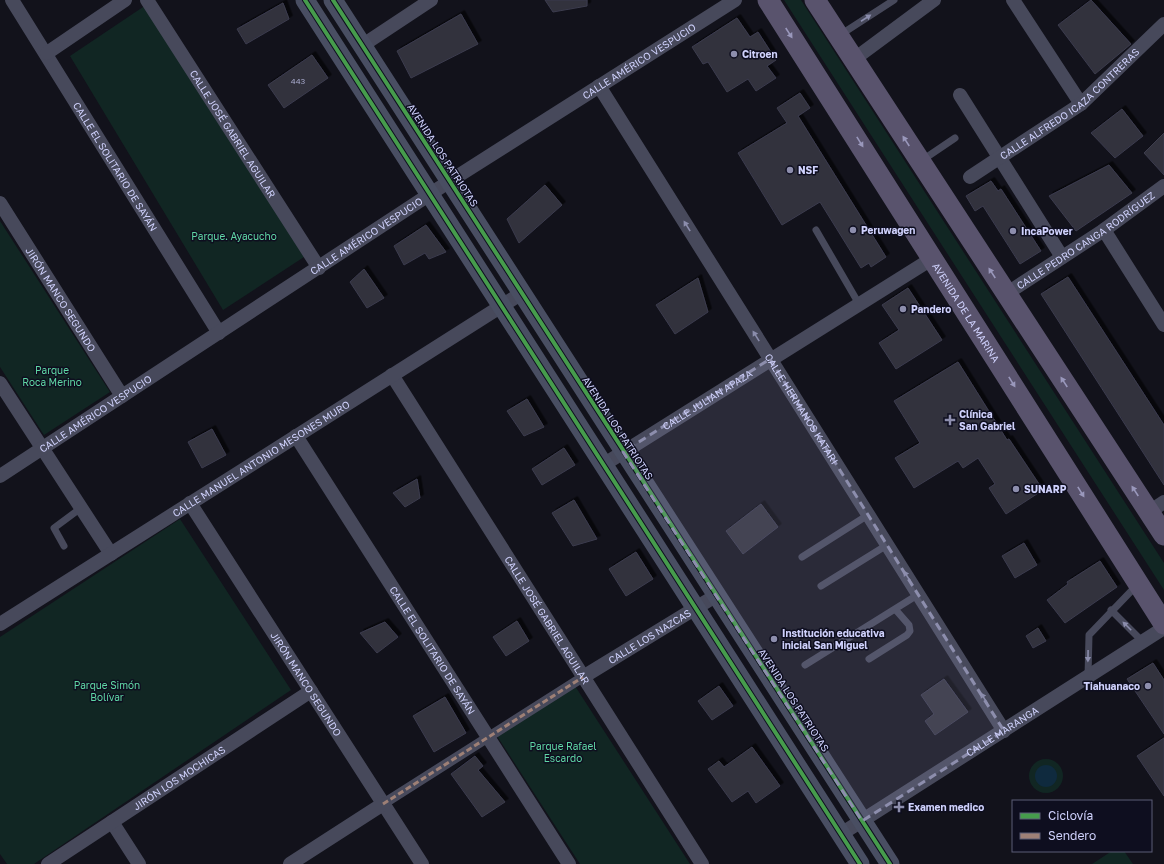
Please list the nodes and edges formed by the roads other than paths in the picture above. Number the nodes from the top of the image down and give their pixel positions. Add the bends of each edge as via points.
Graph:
1 (12, 0) edge
2 (125, 0) edge
3 (147, 0) edge
4 (305, 0) edge
5 (334, 0) edge
6 (431, 0) edge
7 (735, 0) edge
8 (768, 0) edge
9 (815, 0) edge
10 (894, 0) edge
11 (934, 0) edge
12 (1013, 0) edge
13 (1164, 24) edge
14 (838, 36) junction
15 (363, 45) junction
16 (47, 53) junction
17 (853, 60) junction
18 (599, 86) junction
19 (960, 95) dead end
20 (1081, 104) junction
21 (955, 138) dead end
22 (1000, 158) junction
23 (920, 162) junction
24 (970, 177) dead end
25 (450, 181) junction
26 (1164, 186) edge
27 (430, 195) junction
28 (0, 203) edge
29 (816, 230) dead end
30 (1104, 230) junction
31 (1062, 257) junction
32 (933, 258) junction
33 (319, 268) junction
34 (522, 293) junction
35 (1006, 294) junction
36 (859, 304) junction
37 (502, 306) junction
38 (1164, 325) edge
39 (219, 333) junction
40 (770, 359) junction
41 (392, 375) junction
42 (0, 383) edge
43 (122, 396) junction
44 (296, 436) junction
45 (42, 448) junction
46 (623, 452) junction
47 (604, 465) junction
48 (0, 476) edge
49 (190, 503) junction
50 (1156, 507) edge
51 (81, 508) junction
52 (868, 515) junction
53 (1164, 535) edge
54 (887, 545) junction
55 (64, 546) dead end
56 (111, 554) junction
57 (802, 557) dead end
58 (1138, 583) junction
59 (821, 586) dead end
60 (919, 594) junction
61 (716, 595) junction
62 (695, 608) junction
63 (895, 609) junction
64 (1112, 610) junction
65 (0, 624) edge
66 (1164, 624) edge
67 (1164, 628) edge
68 (1143, 642) junction
69 (868, 659) dead end
70 (805, 666) dead end
71 (583, 677) junction
72 (1088, 677) junction
73 (311, 691) junction
74 (1004, 731) junction
75 (488, 737) junction
76 (383, 804) junction
77 (862, 821) junction
78 (112, 822) junction
79 (841, 834) junction
80 (48, 864) edge
81 (139, 864) edge
82 (290, 864) edge
83 (422, 864) edge
84 (569, 864) edge
85 (702, 864) edge
86 (860, 864) edge
87 (890, 864) edge

1 - 16 street, CALLE EL SOLITARIO DE SAYÁN
2 - 16 street
3 - 33 street, CALLE JOSÉ GABRIEL AGUILAR
4 - 27 main road
5 - 15 main road, AVENIDA LOS PATRIOTAS
6 - 15 street
7 - 18 street, CALLE AMÉRICO VESPUCIO
8 -> 32 main road, AVENIDA DE LA MARINA
9 - 14 main road
14 -> 10 lane
11 - 17 street
12 - 20 street
13 - 20 street, CALLE ALFREDO ICAZA CONTRERAS
14 - 17 main road
15 - 25 main road, AVENIDA LOS PATRIOTAS
16 - 39 street, CALLE EL SOLITARIO DE SAYÁN
23 -> 17 main road
18 - 25 street, CALLE AMÉRICO VESPUCIO
40 -> 18 street, CALLE HERMANOS KATARI
19 - 22 street
20 - 22 street, CALLE ALFREDO ICAZA CONTRERAS
21 - 23 lane
22 - 24 street, CALLE ALFREDO ICAZA CONTRERAS
22 - 31 street
35 -> 23 main road
25 - 27 street, CALLE AMÉRICO VESPUCIO
25 - 34 main road, AVENIDA LOS PATRIOTAS
26 - 30 street, CALLE PEDRO CANGA RODRÍGUEZ
27 - 33 street, CALLE AMÉRICO VESPUCIO
27 - 37 main road
28 - 43 street, JIRÓN MANCO SEGUNDO
29 - 36 lane
30 - 31 street, CALLE PEDRO CANGA RODRÍGUEZ
30 - 38 street
31 - 35 street, CALLE PEDRO CANGA RODRÍGUEZ
32 - 36 street, CALLE JULIAN APAZA
32 -> 58 main road, AVENIDA DE LA MARINA
33 - 39 street, CALLE AMÉRICO VESPUCIO
34 - 37 street, CALLE MANUEL ANTONIO MESONES MURO
34 - 46 main road, AVENIDA LOS PATRIOTAS
50 -> 35 main road
36 - 40 street, CALLE JULIAN APAZA
37 - 41 street, CALLE MANUEL ANTONIO MESONES MURO
37 - 47 main road
39 - 43 street, CALLE AMÉRICO VESPUCIO
40 - 46 street, CALLE JULIAN APAZA
40 - 52 street, CALLE HERMANOS KATARI
41 - 44 street, CALLE MANUEL ANTONIO MESONES MURO
41 - 71 street, CALLE JOSÉ GABRIEL AGUILAR
42 - 45 street
43 - 45 street, CALLE AMÉRICO VESPUCIO
44 - 49 street, CALLE MANUEL ANTONIO MESONES MURO
44 - 75 street, CALLE EL SOLITARIO DE SAYÁN
45 - 48 street, CALLE AMÉRICO VESPUCIO
45 - 51 street
46 - 47 street, CALLE JULIAN APAZA
46 - 61 main road, AVENIDA LOS PATRIOTAS
47 - 62 main road
49 - 56 street, CALLE MANUEL ANTONIO MESONES MURO
49 - 73 street, JIRÓN MANCO SEGUNDO
50 - 53 main road
51 - 55 lane via 54,528
51 - 56 street
52 - 54 street, CALLE HERMANOS KATARI
52 - 57 lane
54 - 59 lane
60 -> 54 street, CALLE HERMANOS KATARI
56 - 65 street, CALLE MANUEL ANTONIO MESONES MURO
58 - 64 lane
58 - 66 main road, AVENIDA DE LA MARINA
60 - 63 lane
74 -> 60 street, CALLE HERMANOS KATARI
61 - 62 street, CALLE LOS NAZCAS
61 - 77 main road, AVENIDA LOS PATRIOTAS
62 - 71 street, CALLE LOS NAZCAS
62 - 79 main road
63 - 69 lane via 910,631 907,636
63 - 70 lane
68 -> 64 lane
64 -> 72 lane via 1089,635
67 - 68 street, CALLE MARANGA
68 - 72 street, CALLE MARANGA
71 - 75 street
71 - 85 street, CALLE JOSÉ GABRIEL AGUILAR
72 - 74 street, CALLE MARANGA
73 - 76 street, JIRÓN MANCO SEGUNDO
73 - 78 street, JIRÓN LOS MOCHICAS
74 - 77 street, CALLE MARANGA
75 - 76 street
75 - 84 street, CALLE EL SOLITARIO DE SAYÁN
76 - 82 street
76 - 83 street, JIRÓN MANCO SEGUNDO
77 - 79 street, CALLE MARANGA
77 - 87 main road, AVENIDA LOS PATRIOTAS
78 - 80 street, JIRÓN LOS MOCHICAS
78 - 81 street
79 - 86 main road

